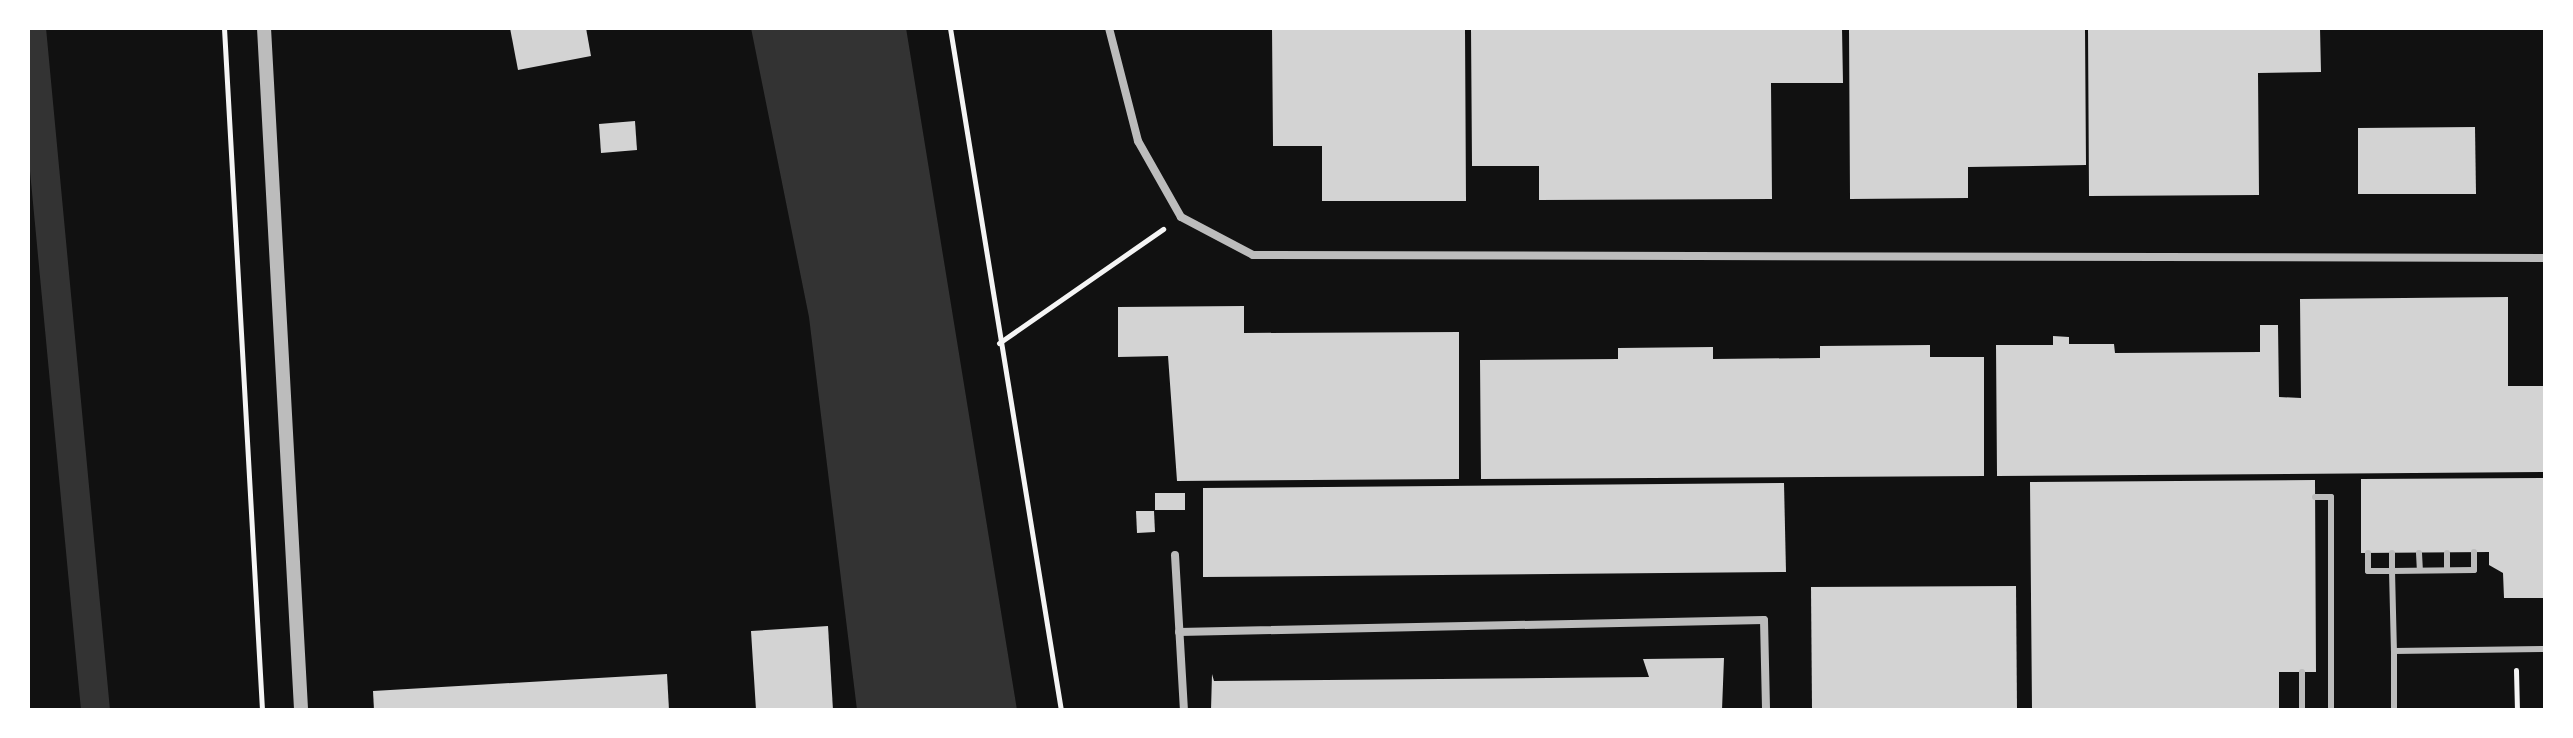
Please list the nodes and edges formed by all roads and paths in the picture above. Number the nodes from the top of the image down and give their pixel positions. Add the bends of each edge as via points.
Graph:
1 (224, 28) edge
2 (264, 28) edge
3 (950, 28) edge
4 (1109, 28) edge
5 (1181, 217) junction
6 (2545, 258) edge
7 (999, 343) junction
8 (2315, 497) dead end
9 (2474, 552) dead end
10 (2368, 553) dead end
11 (2392, 553) dead end
12 (2419, 553) dead end
13 (2447, 553) dead end
14 (1175, 555) dead end
15 (2420, 570) junction
16 (2447, 570) junction
17 (2392, 571) junction
18 (1179, 632) junction
19 (2517, 649) junction
20 (2545, 649) edge
21 (2394, 651) junction
22 (2302, 672) dead end
23 (262, 710) edge
24 (301, 710) edge
25 (1061, 710) edge
26 (1184, 710) edge
27 (1766, 710) edge
28 (2302, 710) edge
29 (2331, 710) edge
30 (2394, 710) edge
31 (2517, 710) edge

1 - 23 path
2 - 24 street
3 - 7 path
4 - 5 street via 1138,141
5 - 6 street via 1253,255
5 - 7 path
7 - 25 path
8 - 29 lane via 2331,497
9 - 16 lane via 2474,570
10 - 17 lane via 2368,571
11 - 17 lane
12 - 15 lane
13 - 16 lane
14 - 18 street
15 - 16 lane
15 - 17 lane
17 - 21 lane
18 - 26 street
18 - 27 street via 1764,620
19 - 20 lane
19 - 21 lane
19 - 31 path
21 - 30 lane
22 - 28 lane

